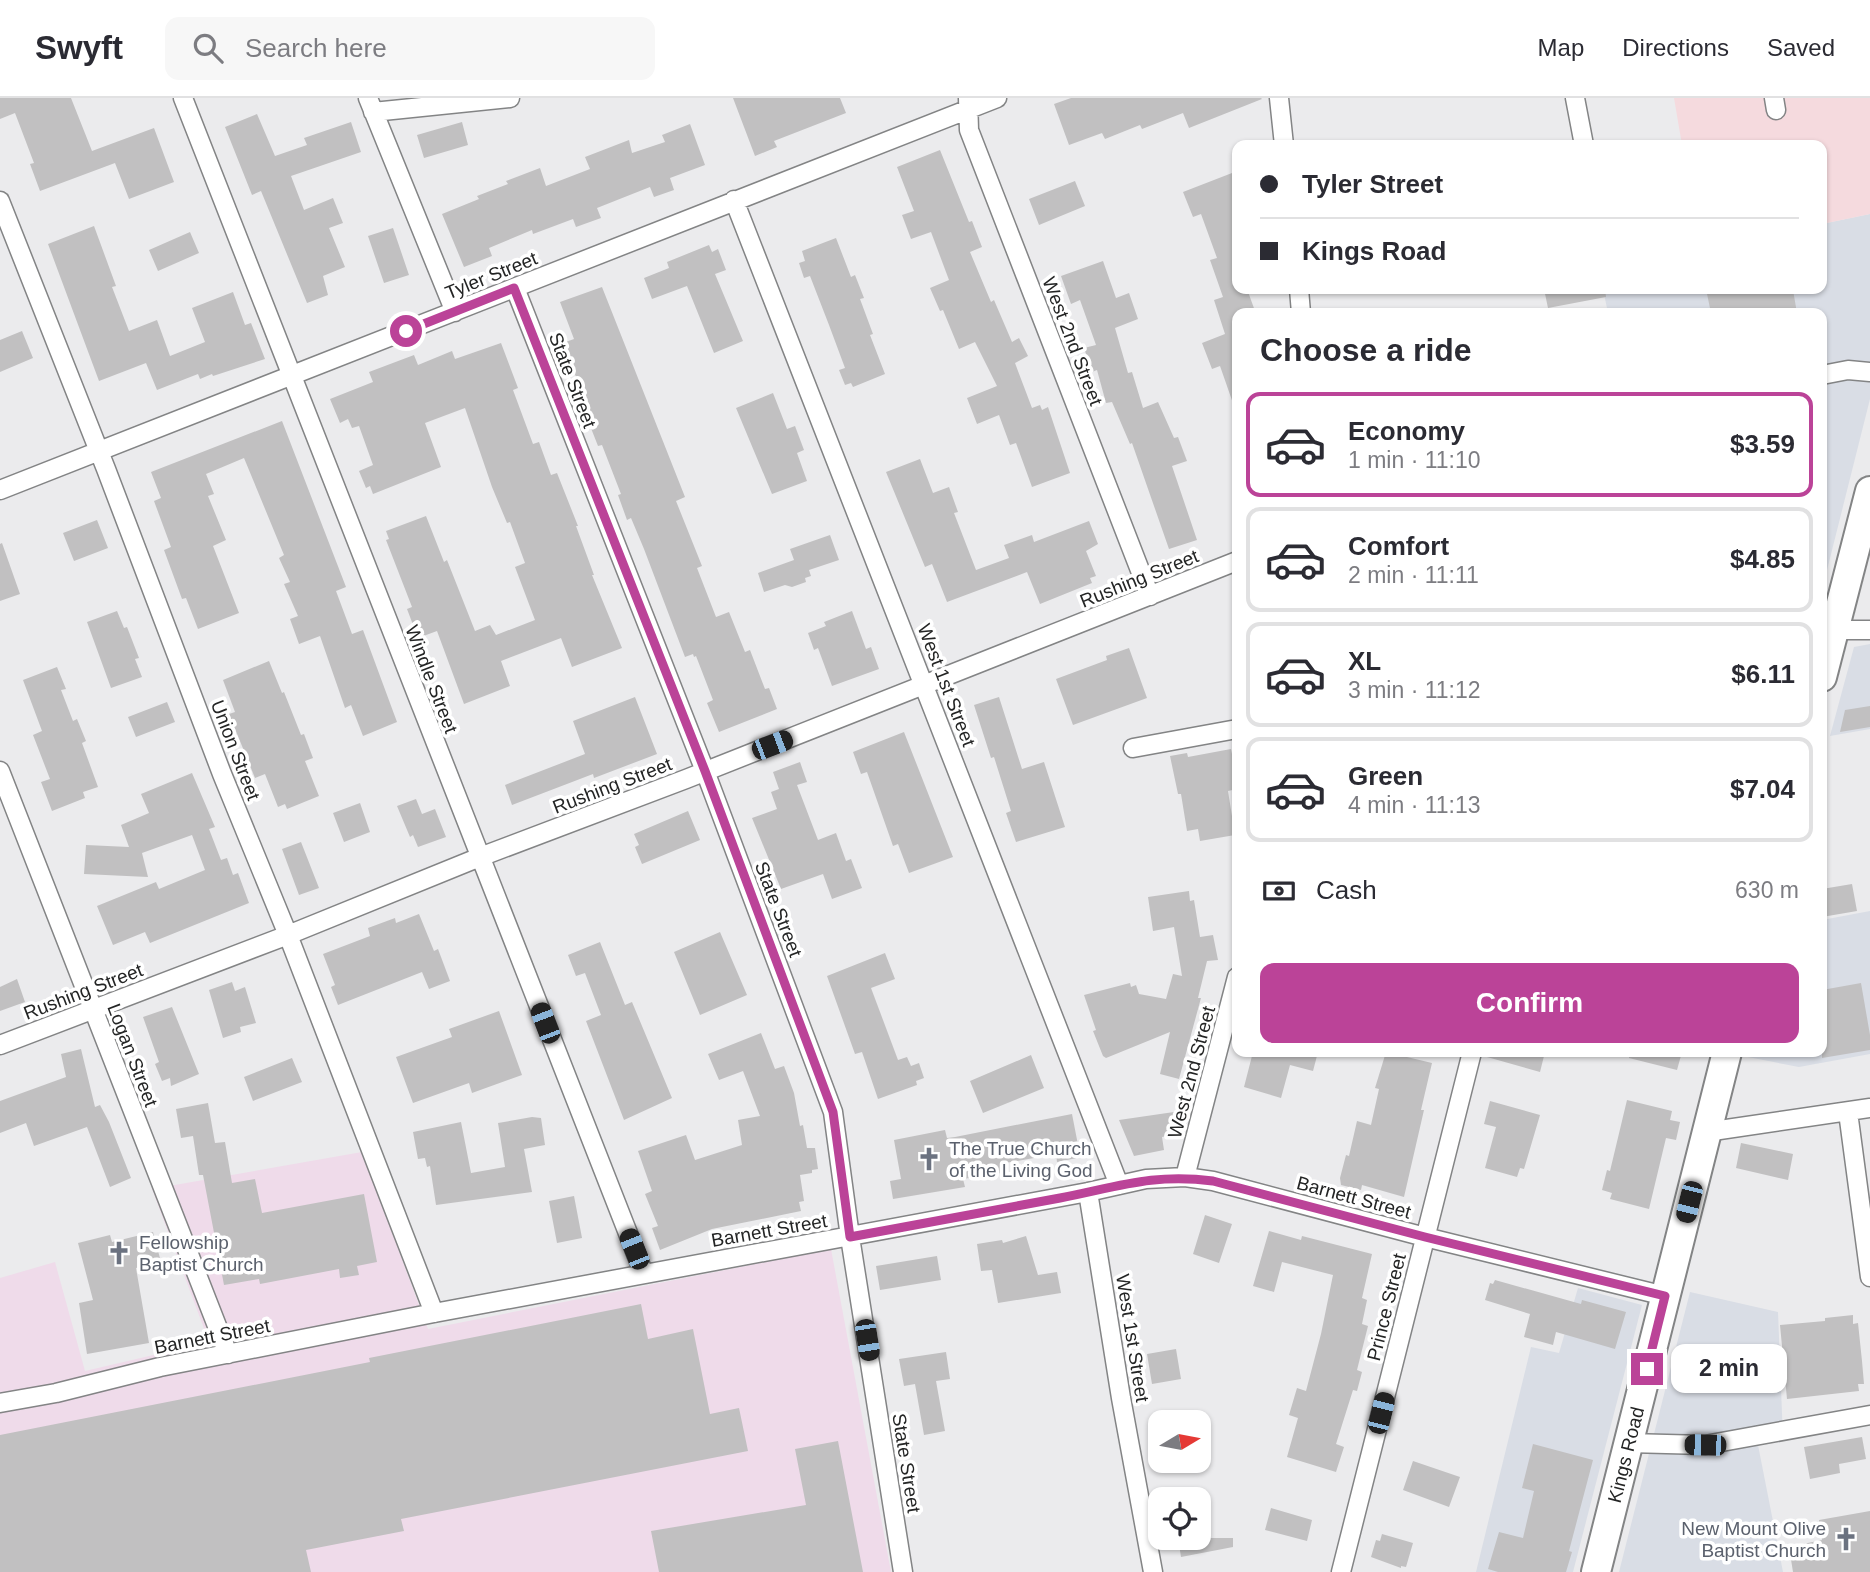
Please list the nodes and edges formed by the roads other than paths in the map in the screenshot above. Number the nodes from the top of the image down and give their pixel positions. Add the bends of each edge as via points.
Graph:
1 (183, 98) edge
2 (510, 98) edge
3 (997, 98) edge
4 (1279, 98) edge
5 (1575, 98) edge
6 (969, 103) edge
7 (371, 105) edge
8 (1283, 140) edge
9 (1583, 140) edge
10 (734, 200) junction
11 (0, 201) edge
12 (514, 288) junction
13 (455, 312) junction
14 (1870, 372) edge
15 (1827, 374) edge
16 (292, 376) junction
17 (99, 451) junction
18 (0, 490) edge
19 (1870, 491) edge
20 (1232, 563) edge
21 (1150, 596) junction
22 (1828, 630) edge
23 (1870, 630) edge
24 (925, 685) junction
25 (1232, 730) edge
26 (1133, 748) dead end
27 (0, 771) edge
28 (705, 771) junction
29 (480, 857) junction
30 (288, 935) junction
31 (1232, 996) edge
32 (93, 1009) junction
33 (0, 1045) edge
34 (1471, 1057) edge
35 (1726, 1057) edge
36 (1870, 1108) edge
37 (1848, 1112) junction
38 (1706, 1132) junction
39 (1185, 1177) junction
40 (1119, 1185) junction
41 (1088, 1192) junction
42 (850, 1237) junction
43 (1425, 1237) junction
44 (644, 1274) junction
45 (1870, 1277) edge
46 (1665, 1296) junction
47 (434, 1313) junction
48 (228, 1354) junction
49 (0, 1403) edge
50 (1870, 1415) edge
51 (1628, 1443) junction
52 (904, 1572) edge
53 (1153, 1572) edge
54 (1341, 1572) edge
55 (1596, 1572) edge

1 - 16 street, Windle Street
2 - 7 street
3 - 6 street, Tyler Street
4 - 8 street
5 - 9 street
6 - 10 street, Tyler Street
6 - 21 street, West 2nd Street via 969,130
7 - 13 street
10 - 12 street, Tyler Street
10 - 24 street, West 1st Street
11 - 17 street, Union Street
12 - 13 street, Tyler Street
12 - 28 street, State Street
13 - 16 street, Tyler Street
14 - 15 street
16 - 17 street, Tyler Street
16 - 29 street, Windle Street
17 - 18 street, Tyler Street
17 - 30 street, Union Street
19 - 22 main road
20 - 21 street, Rushing Street
21 - 24 street, Rushing Street
22 - 23 street
24 - 28 street, Rushing Street
24 - 40 street, West 1st Street
25 - 26 street
27 - 32 street, Logan Street
28 - 29 street, Rushing Street
28 - 42 street, State Street via 833,1112
29 - 30 street, Rushing Street
29 - 44 street, Windle Street
30 - 32 street, Rushing Street
30 - 47 street, Union Street
31 - 39 street, West 2nd Street
32 - 33 street, Rushing Street
32 - 48 street, Logan Street
34 - 43 street, Prince Street
35 - 38 main road, Kings Road
36 - 37 street
37 - 38 street
37 - 45 street
38 - 46 main road, Kings Road
39 - 40 street, Barnett Street
39 - 43 street, Barnett Street
40 - 41 street, Barnett Street
41 - 42 street, Barnett Street
41 - 53 street, West 1st Street
42 - 44 street, Barnett Street
42 - 52 street, State Street
43 - 46 street, Barnett Street
43 - 54 street, Prince Street
44 - 47 street, Barnett Street
46 - 51 main road, Kings Road
47 - 48 street, Barnett Street
48 - 49 street, Barnett Street
50 - 51 street via 1705,1445
51 - 55 main road, Kings Road

